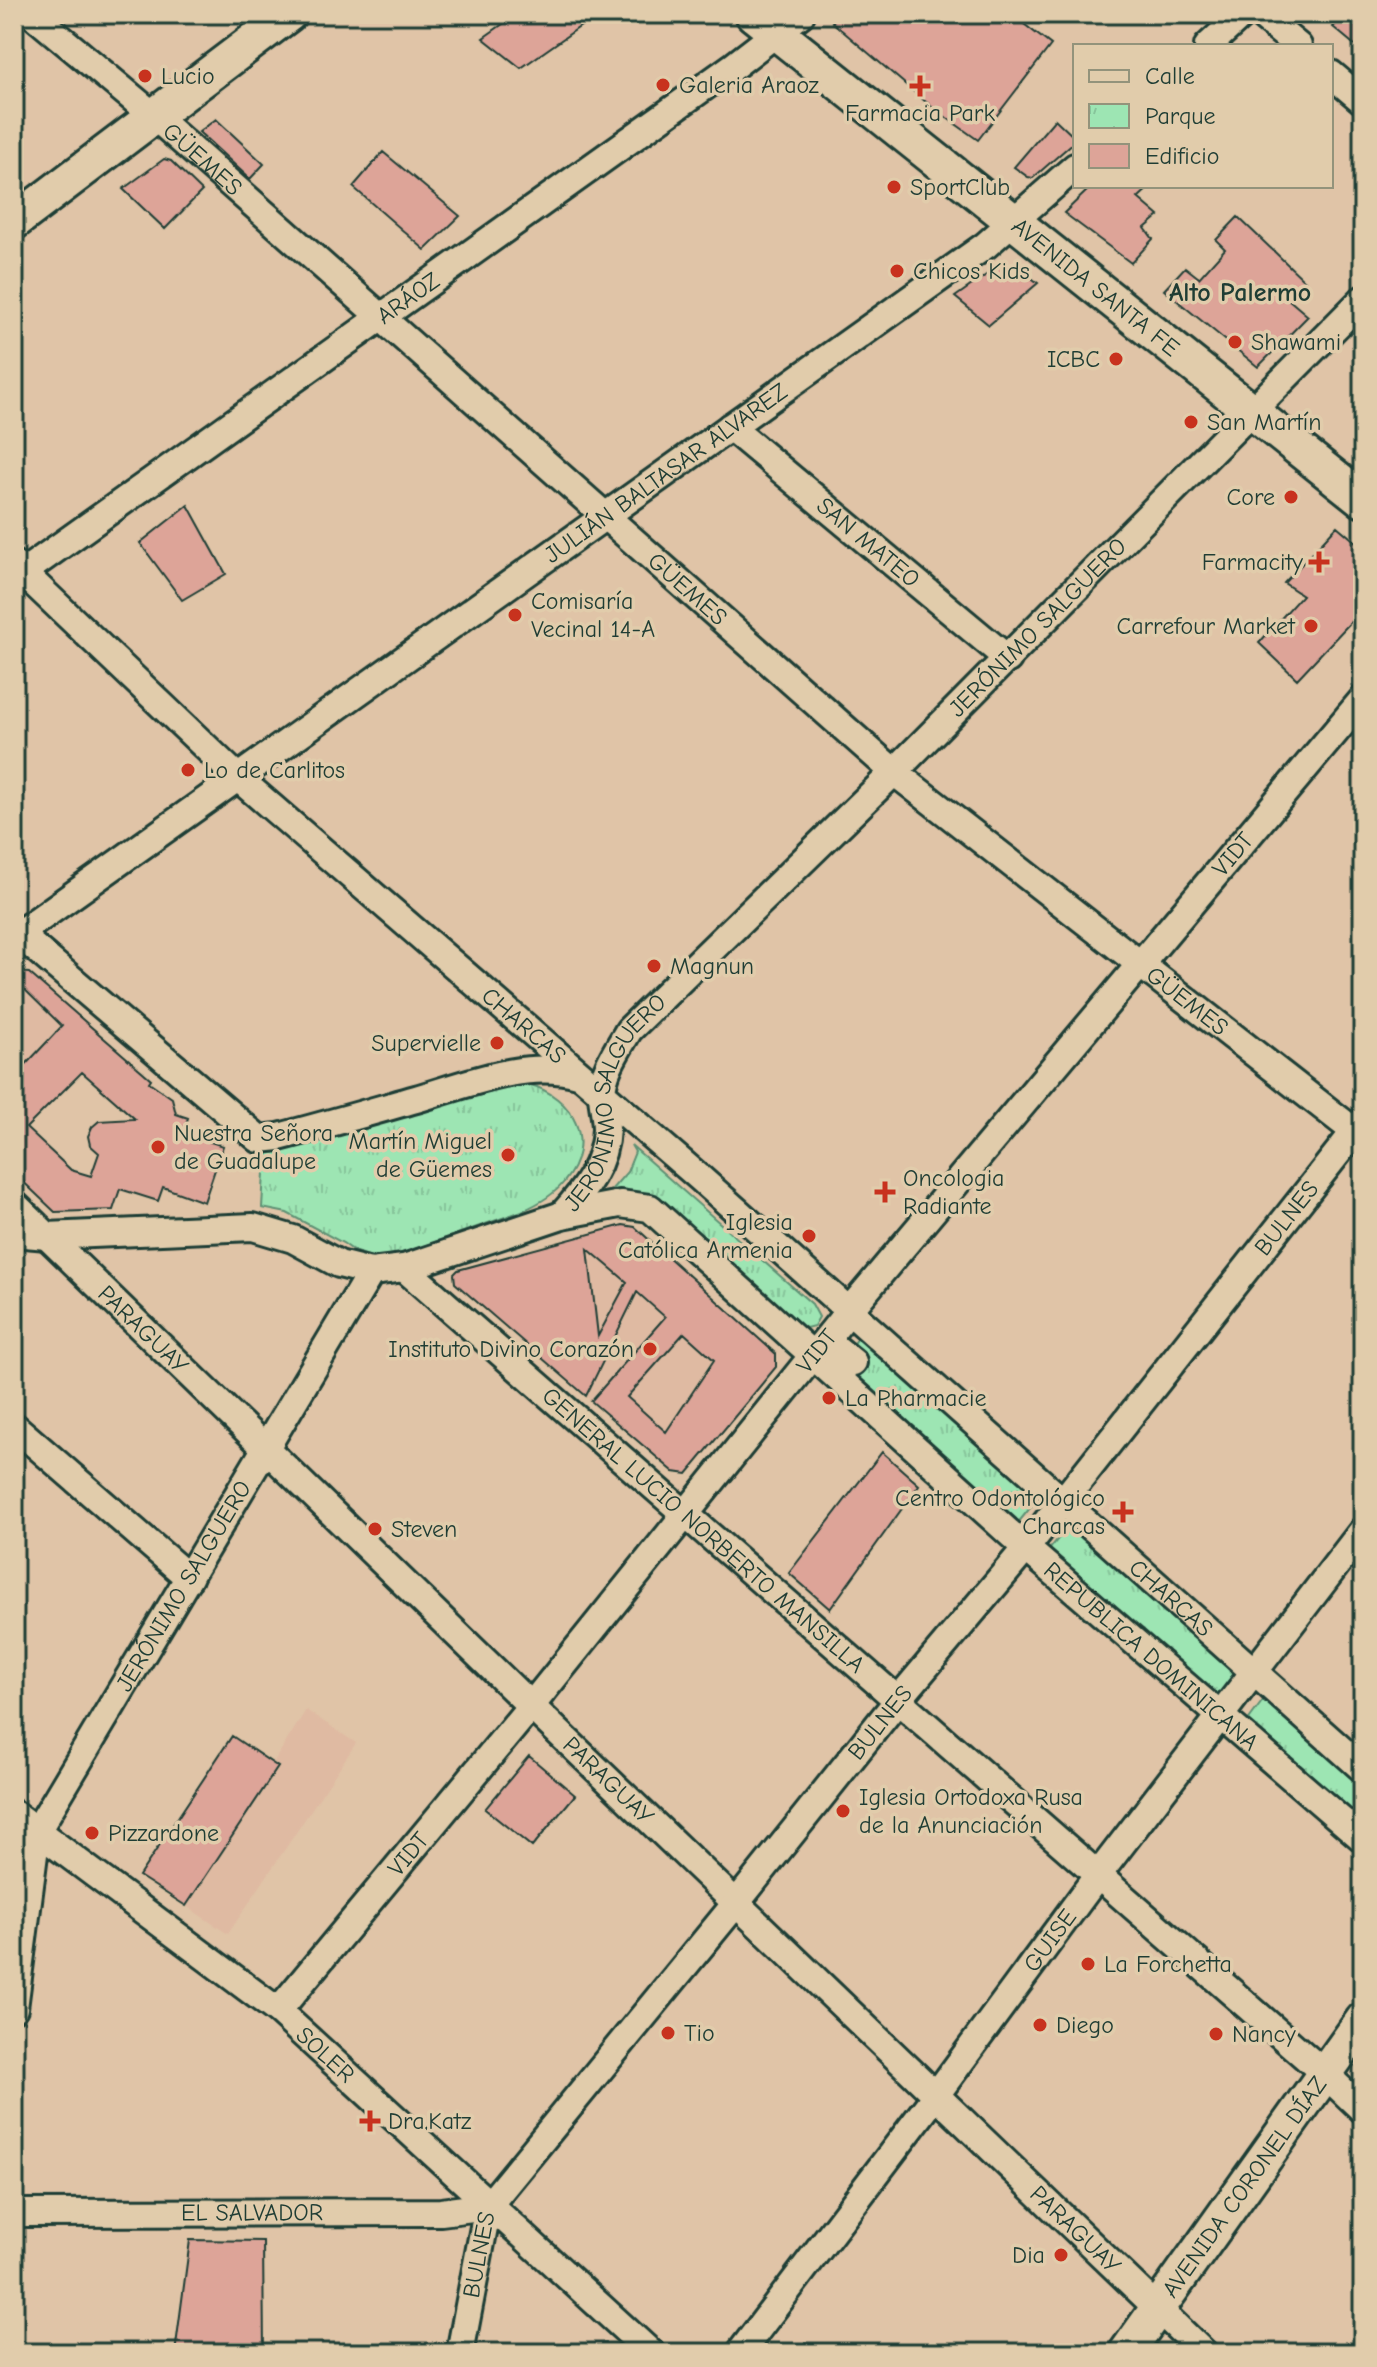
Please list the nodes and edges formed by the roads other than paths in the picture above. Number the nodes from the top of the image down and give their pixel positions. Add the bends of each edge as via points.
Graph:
1 (32, 14) edge
2 (289, 14) edge
3 (1243, 14) edge
4 (1259, 14) edge
5 (777, 21) edge
6 (1210, 44) edge
7 (1296, 44) edge
8 (1333, 76) edge
9 (1363, 101) edge
10 (154, 116) junction
11 (1073, 169) edge
12 (1014, 221) junction
13 (14, 222) edge
14 (1363, 299) edge
15 (381, 319) junction
16 (1251, 411) junction
17 (730, 427) junction
18 (1363, 500) edge
19 (603, 516) junction
20 (17, 572) edge
21 (1008, 659) junction
22 (1363, 699) edge
23 (894, 772) junction
24 (237, 777) junction
25 (15, 934) edge
26 (1140, 966) junction
27 (578, 1074) junction
28 (602, 1094) junction
29 (1360, 1130) edge
30 (14, 1204) edge
31 (562, 1215) junction
32 (14, 1233) edge
33 (47, 1236) junction
34 (404, 1268) junction
35 (371, 1272) junction
36 (848, 1312) junction
37 (819, 1348) junction
38 (853, 1362) dead end
39 (14, 1426) edge
40 (267, 1450) junction
41 (1062, 1503) junction
42 (686, 1514) junction
43 (1363, 1530) edge
44 (1026, 1548) junction
45 (189, 1578) junction
46 (1255, 1672) junction
47 (898, 1700) junction
48 (531, 1706) junction
49 (1221, 1715) junction
50 (1363, 1769) edge
51 (14, 1814) edge
52 (26, 1832) edge
53 (1363, 1839) edge
54 (1098, 1875) junction
55 (737, 1902) junction
56 (14, 2008) edge
57 (278, 2011) junction
58 (1363, 2020) edge
59 (1324, 2073) junction
60 (936, 2095) junction
61 (1363, 2110) edge
62 (488, 2206) junction
63 (14, 2213) edge
64 (1158, 2309) junction
65 (460, 2353) edge
66 (651, 2353) edge
67 (740, 2353) edge
68 (1126, 2353) edge
69 (1204, 2353) edge

1 - 10 street, GÜEMES
2 - 10 main road
3 - 6 street
4 - 7 street
5 - 12 main road, AVENIDA SANTA FE
5 - 15 street, ARÁOZ
8 - 9 street
10 - 13 main road
10 - 15 street, GÜEMES
11 - 12 street, JULIÁN BALTASAR ÁLVAREZ
12 - 16 main road, AVENIDA SANTA FE
12 - 17 street, JULIÁN BALTASAR ÁLVAREZ
14 - 16 street, JERÓNIMO SALGUERO
15 - 19 street, GÜEMES
15 - 20 street, ARÁOZ
16 - 18 main road, AVENIDA SANTA FE
16 - 21 street, JERÓNIMO SALGUERO
17 - 19 street, JULIÁN BALTASAR ÁLVAREZ
17 - 21 street, SAN MATEO
19 - 23 street, GÜEMES
19 - 24 street, JULIÁN BALTASAR ÁLVAREZ
20 - 24 street, CHARCAS
21 - 23 street, JERÓNIMO SALGUERO
22 - 26 street, VIDT
23 - 26 street, GÜEMES
23 - 28 street, JERÓNIMO SALGUERO via 629,1030 611,1059
24 - 25 street, JULIÁN BALTASAR ÁLVAREZ
24 - 27 street, CHARCAS
25 - 27 street via 259,1139 492,1077 546,1069
26 - 29 street, GÜEMES
26 - 36 street, VIDT
27 - 28 street, CHARCAS
28 - 31 street, JERÓNIMO SALGUERO via 604,1148 584,1191
28 - 36 street, CHARCAS
29 - 41 street, BULNES
30 - 33 street, PARAGUAY
31 - 34 street, JERÓNIMO SALGUERO
31 - 37 street, REPÚBLICA DOMINICANA via 620,1204 650,1208
32 - 33 street
33 - 35 street via 253,1227
33 - 40 street, PARAGUAY
34 - 35 street, JERÓNIMO SALGUERO
34 - 42 street, GENERAL LUCIO NORBERTO MANSILLA
35 - 40 street, JERÓNIMO SALGUERO
36 - 37 street, VIDT
36 - 41 street, CHARCAS
37 - 38 street
37 - 42 street, VIDT
37 - 44 street, REPÚBLICA DOMINICANA
39 - 45 street
40 - 45 street, JERÓNIMO SALGUERO
40 - 48 street, PARAGUAY
41 - 44 street, BULNES
41 - 46 street, CHARCAS
42 - 47 street, GENERAL LUCIO NORBERTO MANSILLA
42 - 48 street, VIDT
43 - 46 street, GUISE
44 - 47 street, BULNES
44 - 49 street, REPÚBLICA DOMINICANA
45 - 52 street, JERÓNIMO SALGUERO
46 - 49 street, GUISE
46 - 50 street, CHARCAS
47 - 54 street, GENERAL LUCIO NORBERTO MANSILLA
47 - 55 street, BULNES
48 - 55 street, PARAGUAY
48 - 57 street, VIDT
49 - 53 street, REPÚBLICA DOMINICANA
49 - 54 street, GUISE
51 - 52 street, SOLER
52 - 56 street, JERÓNIMO SALGUERO
52 - 57 street, SOLER
54 - 59 street, GENERAL LUCIO NORBERTO MANSILLA
54 - 60 street, GUISE
55 - 60 street, PARAGUAY
55 - 62 street, BULNES
57 - 62 street, SOLER
58 - 59 main road, AVENIDA CORONEL DÍAZ
59 - 61 street, GENERAL LUCIO NORBERTO MANSILLA
59 - 64 main road, AVENIDA CORONEL DÍAZ
60 - 64 street, PARAGUAY
60 - 67 street, GUISE
62 - 63 street, EL SALVADOR via 441,2212
62 - 65 street, BULNES
62 - 66 street, SOLER
64 - 68 main road, AVENIDA CORONEL DÍAZ
64 - 69 street, PARAGUAY

